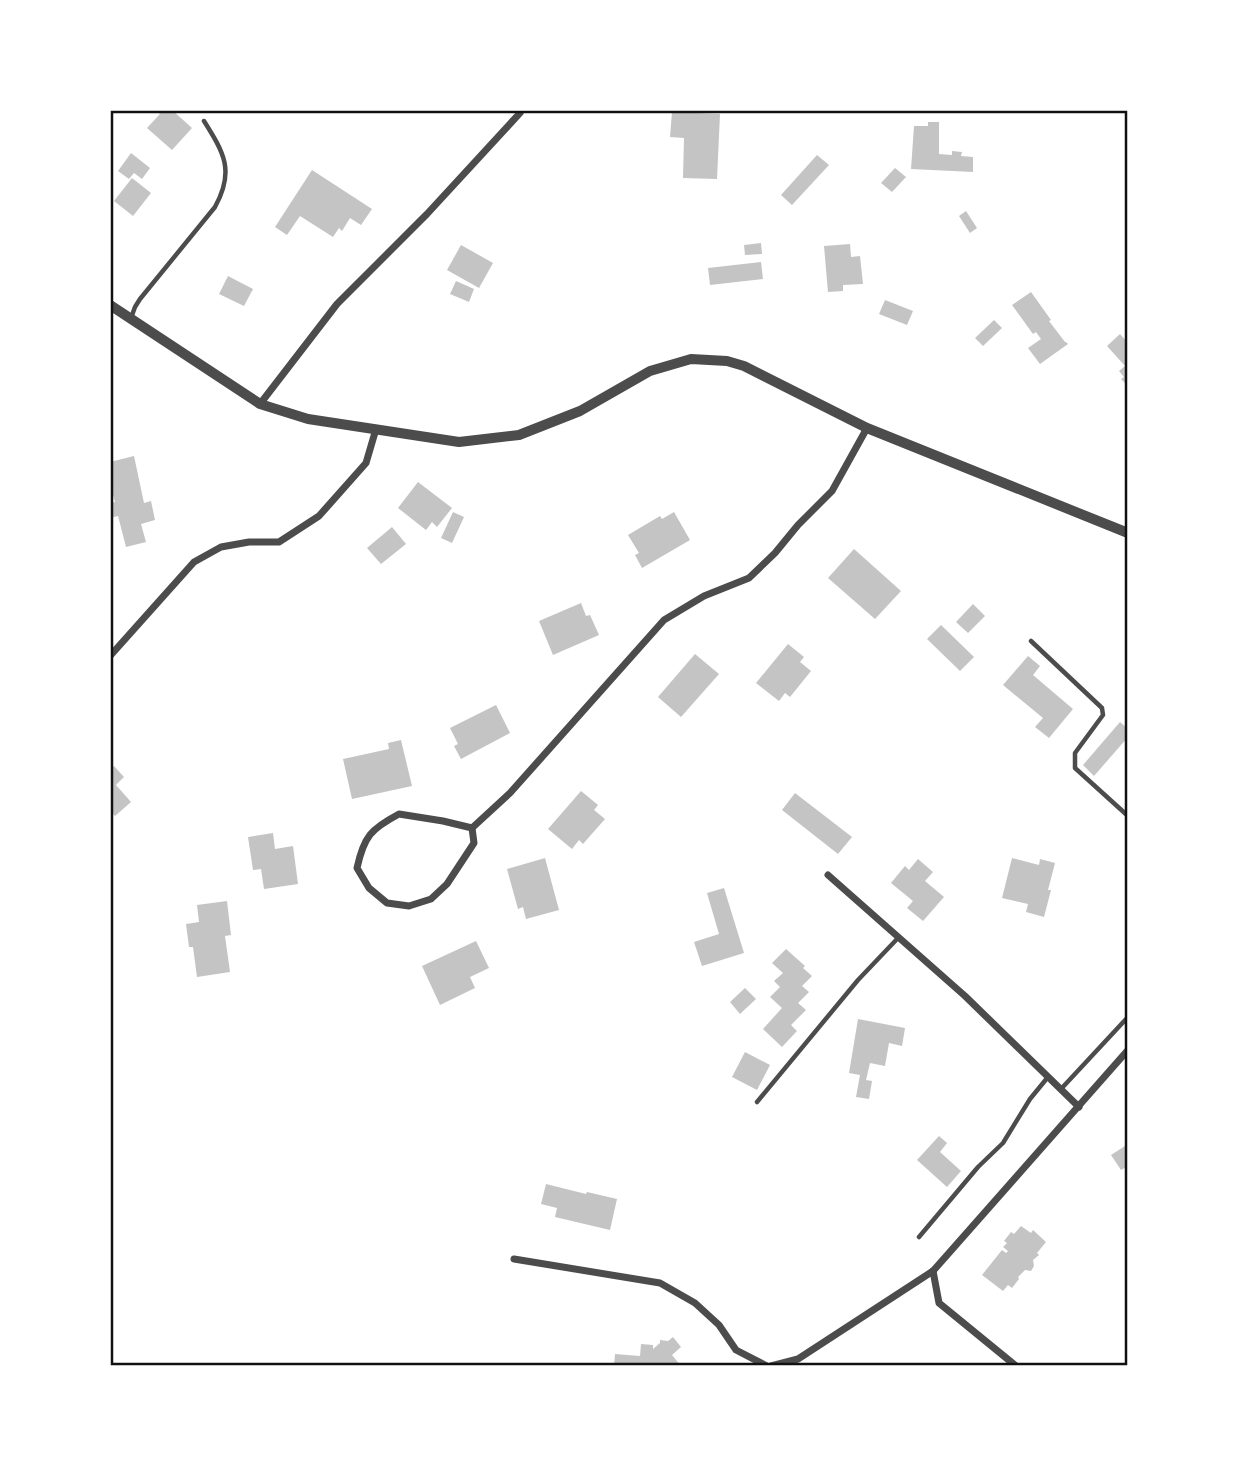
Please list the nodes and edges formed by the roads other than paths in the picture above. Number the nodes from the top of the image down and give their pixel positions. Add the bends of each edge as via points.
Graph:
1 (520, 113) dead end
2 (204, 121) dead end
3 (110, 305) edge
4 (131, 319) junction
5 (260, 404) junction
6 (867, 428) junction
7 (376, 429) junction
8 (1128, 533) edge
9 (1031, 641) dead end
10 (110, 656) edge
11 (1128, 816) edge
12 (472, 828) junction
13 (828, 875) dead end
14 (899, 937) junction
15 (1128, 1017) edge
16 (1128, 1050) edge
17 (1048, 1077) junction
18 (1060, 1089) junction
19 (757, 1102) dead end
20 (1079, 1107) junction
21 (919, 1237) dead end
22 (514, 1258) dead end
23 (933, 1271) junction
24 (769, 1366) edge
25 (1016, 1366) edge

1 - 5 street via 337,304
2 - 4 lane via 225,160 222,194 140,299
3 - 4 street
4 - 5 street
5 - 7 street via 308,419
6 - 7 street via 744,366 691,359 650,371 580,411 519,435 459,442
6 - 8 street
6 - 12 street via 832,491 775,553 749,578 704,596 664,620 510,793
7 - 10 street via 366,463 319,516 279,542 221,547 194,562
9 - 11 lane via 1102,708 1103,715 1076,752 1075,768
12 - 12 street via 399,814 378,825 362,846 357,868 369,888 387,903 409,906 431,899 447,884 474,843
13 - 14 street
14 - 17 street
14 - 19 lane
15 - 18 lane
16 - 20 street
17 - 18 street
17 - 21 lane via 1003,1143
18 - 20 street
20 - 23 street
22 - 24 street via 660,1283 695,1303 719,1325 736,1350
23 - 24 street via 798,1359
23 - 25 street via 939,1303

